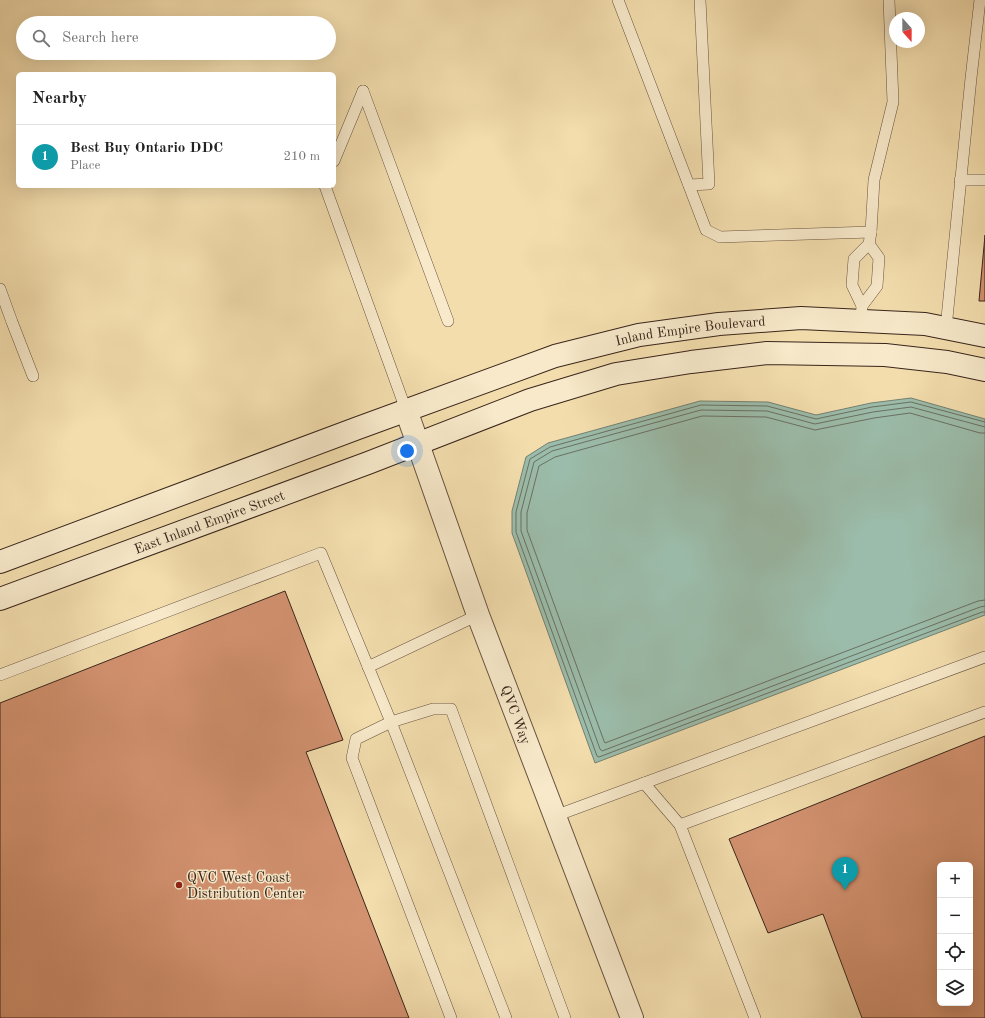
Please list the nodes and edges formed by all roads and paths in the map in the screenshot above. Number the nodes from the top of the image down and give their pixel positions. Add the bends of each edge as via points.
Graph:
1 (618, 0) edge
2 (700, 0) edge
3 (889, 0) edge
4 (980, 0) edge
5 (336, 156) edge
6 (960, 180) junction
7 (984, 180) edge
8 (689, 185) junction
9 (326, 188) edge
10 (871, 232) junction
11 (868, 244) junction
12 (0, 290) edge
13 (862, 313) junction
14 (448, 321) dead end
15 (946, 328) junction
16 (985, 336) edge
17 (985, 370) edge
18 (33, 376) dead end
19 (406, 410) junction
20 (418, 443) junction
21 (0, 562) edge
22 (0, 599) edge
23 (478, 615) junction
24 (985, 657) edge
25 (368, 667) junction
26 (0, 675) edge
27 (985, 712) edge
28 (391, 722) junction
29 (644, 783) junction
30 (555, 816) junction
31 (680, 825) junction
32 (451, 1018) edge
33 (506, 1018) edge
34 (565, 1018) edge
35 (632, 1018) edge
36 (755, 1018) edge

1 - 8 lane
2 - 8 lane via 709,184
3 - 10 lane via 893,102 874,180
4 - 6 lane
5 - 14 lane via 363,91
6 - 7 lane
6 - 15 lane
8 - 10 lane via 706,230 720,238
9 - 19 lane
10 - 11 lane
11 - 13 lane via 854,259 852,285
11 - 13 lane via 879,258 877,286
12 - 18 lane
13 - 15 main road, Inland Empire Boulevard
13 - 19 main road, Inland Empire Boulevard via 719,324 639,335 554,356
15 - 16 main road, Inland Empire Boulevard
17 - 20 main road via 947,362 885,355 767,353 691,362 616,374 530,400
19 - 20 main road, QVC Way
19 - 21 main road
20 - 22 main road, East Inland Empire Street
20 - 23 main road, QVC Way
23 - 25 lane
23 - 30 main road, QVC Way
24 - 29 lane
25 - 26 lane via 321,553
25 - 28 lane
27 - 31 lane
28 - 32 lane via 356,739 352,758
28 - 33 lane
28 - 34 lane via 433,709 451,709
29 - 30 lane
29 - 31 lane
30 - 35 main road, QVC Way
31 - 36 lane

